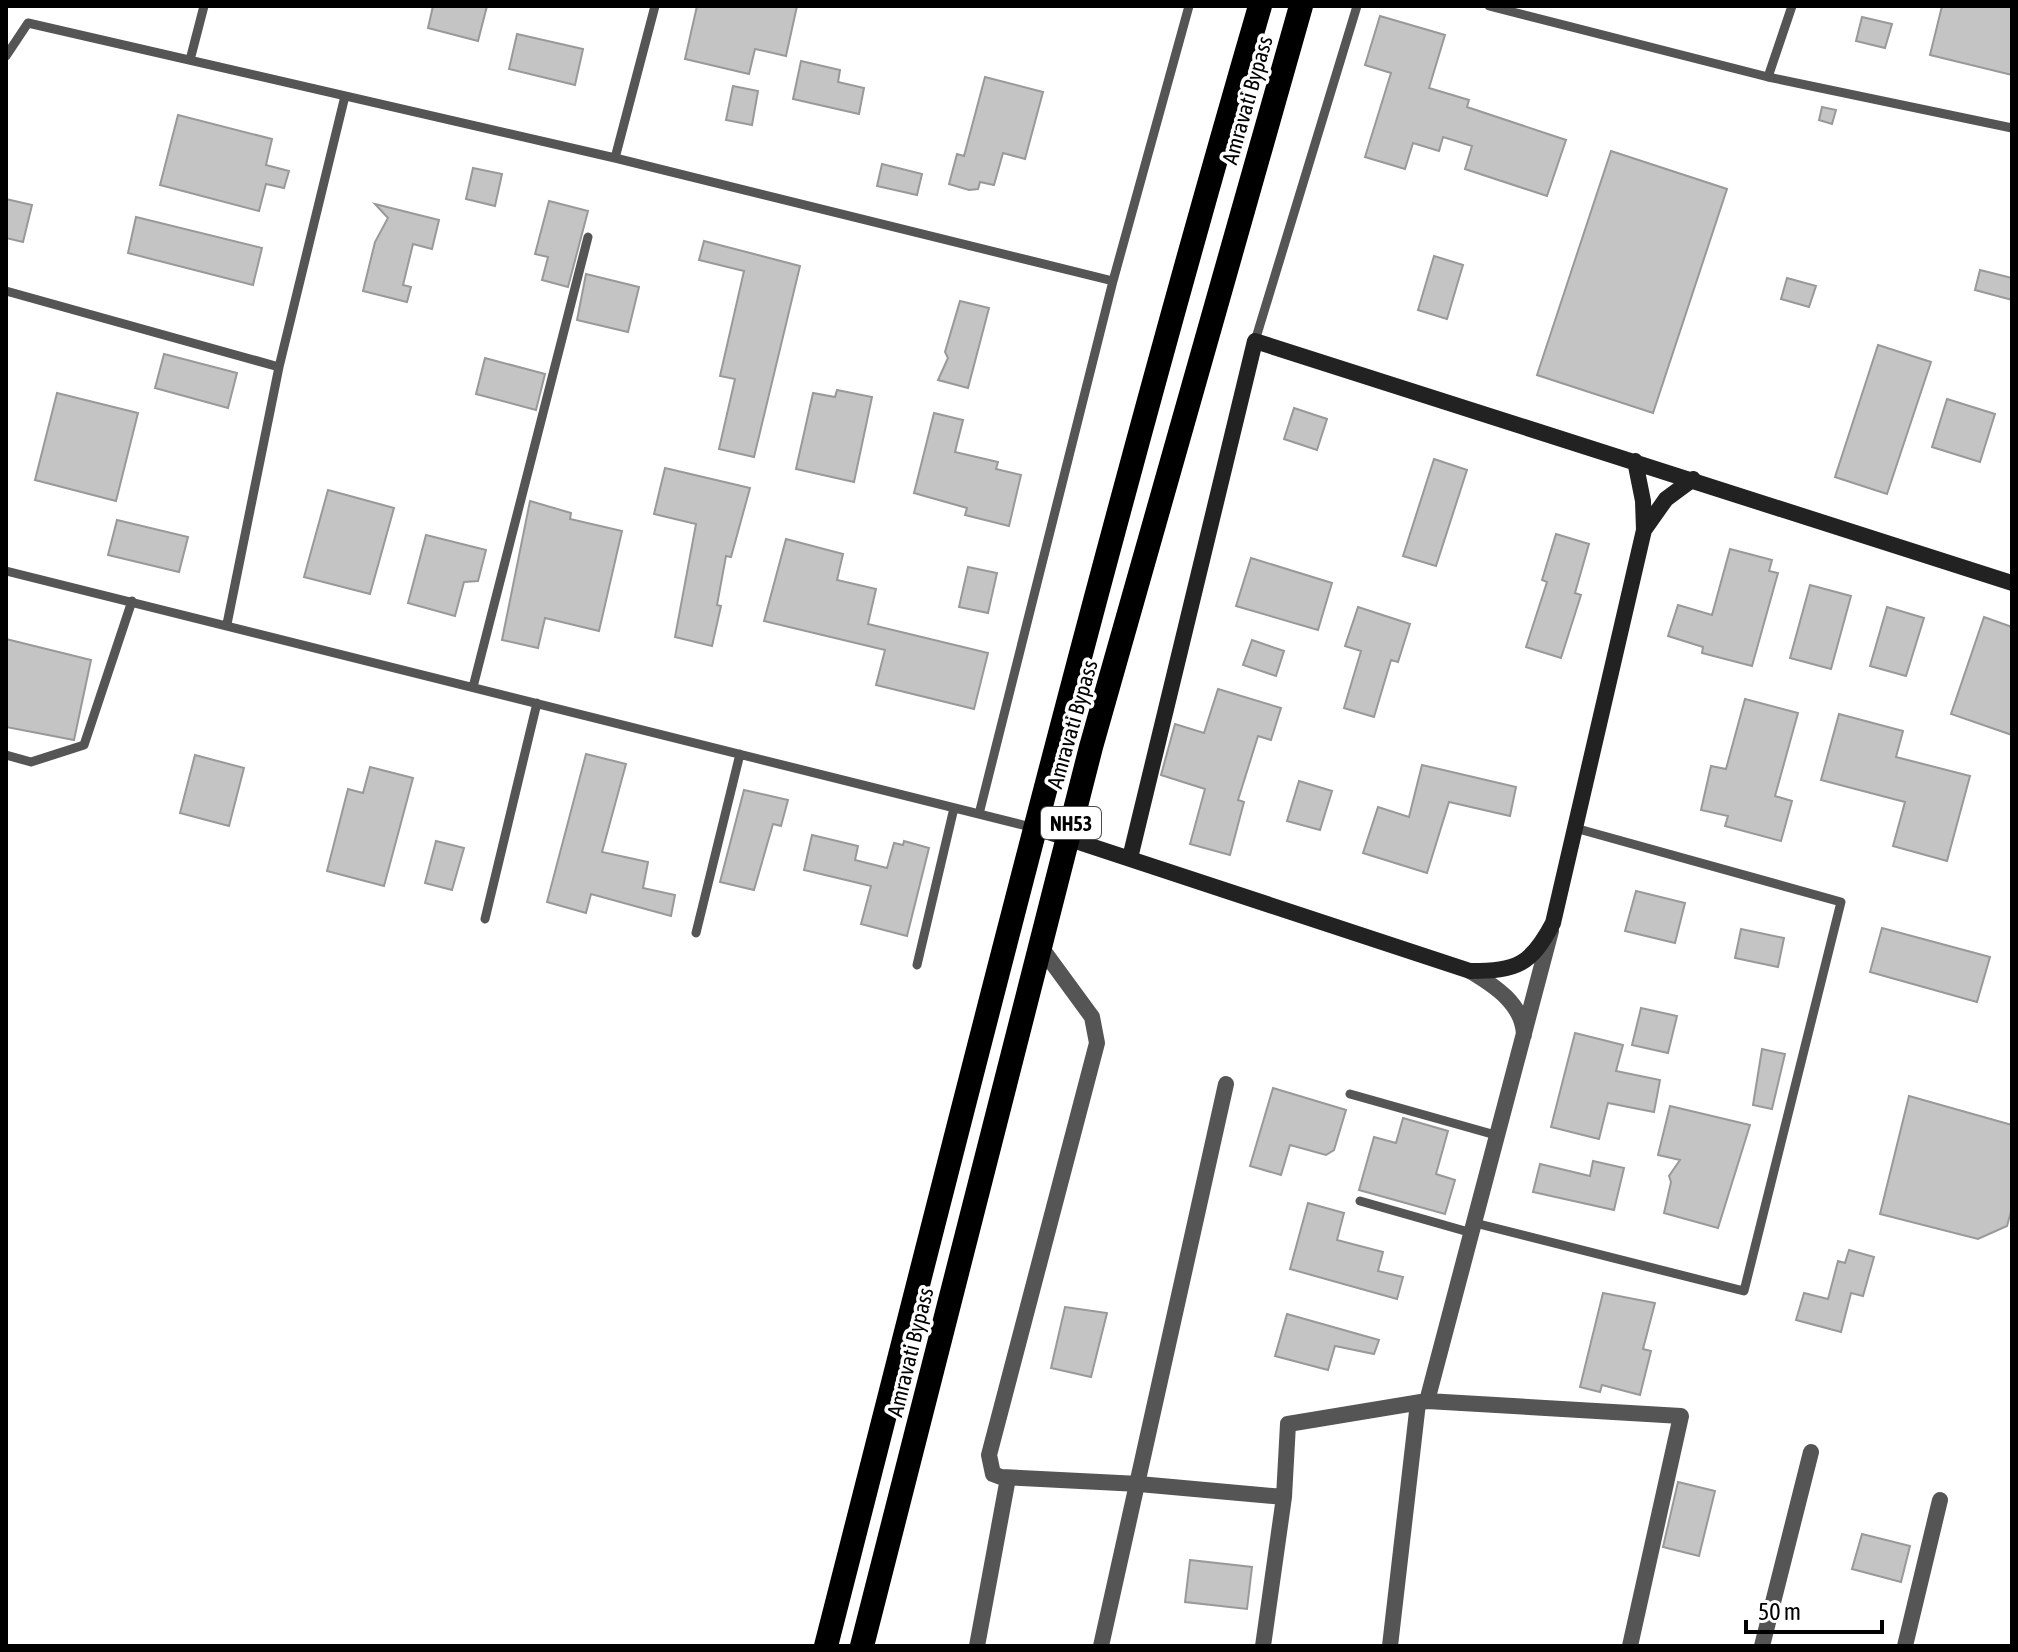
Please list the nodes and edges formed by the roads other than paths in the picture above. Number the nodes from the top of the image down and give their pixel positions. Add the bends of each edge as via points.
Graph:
1 (204, 6) edge
2 (655, 6) edge
3 (1189, 6) edge
4 (1260, 6) edge
5 (1301, 6) edge
6 (1357, 6) edge
7 (1489, 6) edge
8 (1792, 6) edge
9 (6, 56) edge
10 (190, 60) junction
11 (1768, 77) junction
12 (345, 96) junction
13 (2012, 128) edge
14 (615, 158) junction
15 (588, 237) dead end
16 (1113, 281) junction
17 (6, 291) edge
18 (1255, 341) junction
19 (279, 367) junction
20 (1635, 461) junction
21 (1693, 479) junction
22 (1644, 530) junction
23 (6, 571) edge
24 (2012, 583) edge
25 (132, 601) junction
26 (227, 624) junction
27 (473, 687) junction
28 (537, 703) junction
29 (740, 754) junction
30 (6, 755) edge
31 (954, 808) junction
32 (979, 814) junction
33 (1036, 828) junction
34 (1575, 828) junction
35 (1068, 837) junction
36 (1130, 858) junction
37 (485, 919) dead end
38 (1553, 923) junction
39 (696, 933) dead end
40 (1040, 946) junction
41 (917, 965) dead end
42 (1470, 971) junction
43 (1525, 1041) junction
44 (1226, 1084) dead end
45 (1350, 1094) dead end
46 (1499, 1136) junction
47 (1360, 1201) dead end
48 (1474, 1228) junction
49 (1422, 1402) junction
50 (1811, 1452) dead end
51 (1008, 1478) junction
52 (1139, 1484) junction
53 (1284, 1497) junction
54 (1940, 1500) dead end
55 (826, 1646) edge
56 (862, 1646) edge
57 (977, 1646) edge
58 (1101, 1646) edge
59 (1263, 1646) edge
60 (1390, 1646) edge
61 (1630, 1646) edge
62 (1762, 1646) edge
63 (1905, 1646) edge

1 - 10 lane
2 - 14 lane
3 - 16 lane
4 - 33 highway, Amravati Bypass / NH53
5 - 35 highway, Amravati Bypass / NH53
6 - 18 lane
7 - 11 lane
8 - 11 lane
9 - 10 lane via 28,23
10 - 12 lane
11 - 13 lane
12 - 14 lane
12 - 19 lane
14 - 16 lane
15 - 27 lane
16 - 32 lane
17 - 19 lane
18 - 20 street
18 - 36 street
19 - 26 lane
20 - 21 street
20 - 22 street
21 - 22 street via 1666,499
21 - 24 street
22 - 34 street
23 - 25 lane
25 - 26 lane
25 - 30 lane via 84,745 31,762
26 - 27 lane
27 - 28 lane
28 - 29 lane
28 - 37 lane
29 - 31 lane
29 - 39 lane
31 - 32 lane
31 - 41 lane
32 - 33 lane
33 - 35 street
33 - 55 highway, Amravati Bypass / NH53
34 - 38 street
34 - 48 lane via 1841,902 1744,1291
35 - 36 street
35 - 40 highway, Amravati Bypass / NH53
36 - 42 street
38 - 42 street via 1524,964
38 - 43 street
40 - 51 street via 1092,1017 1097,1043 989,1455 993,1474
40 - 56 highway, Amravati Bypass / NH53
42 - 43 street via 1496,987 1516,1009
43 - 46 street
44 - 52 street
45 - 46 lane
46 - 48 street
47 - 48 lane
48 - 49 street
49 - 53 street via 1288,1424
49 - 60 street
49 - 61 street via 1681,1416
50 - 62 street
51 - 52 street
51 - 57 street
52 - 53 street
52 - 58 street
53 - 59 street
54 - 63 street

